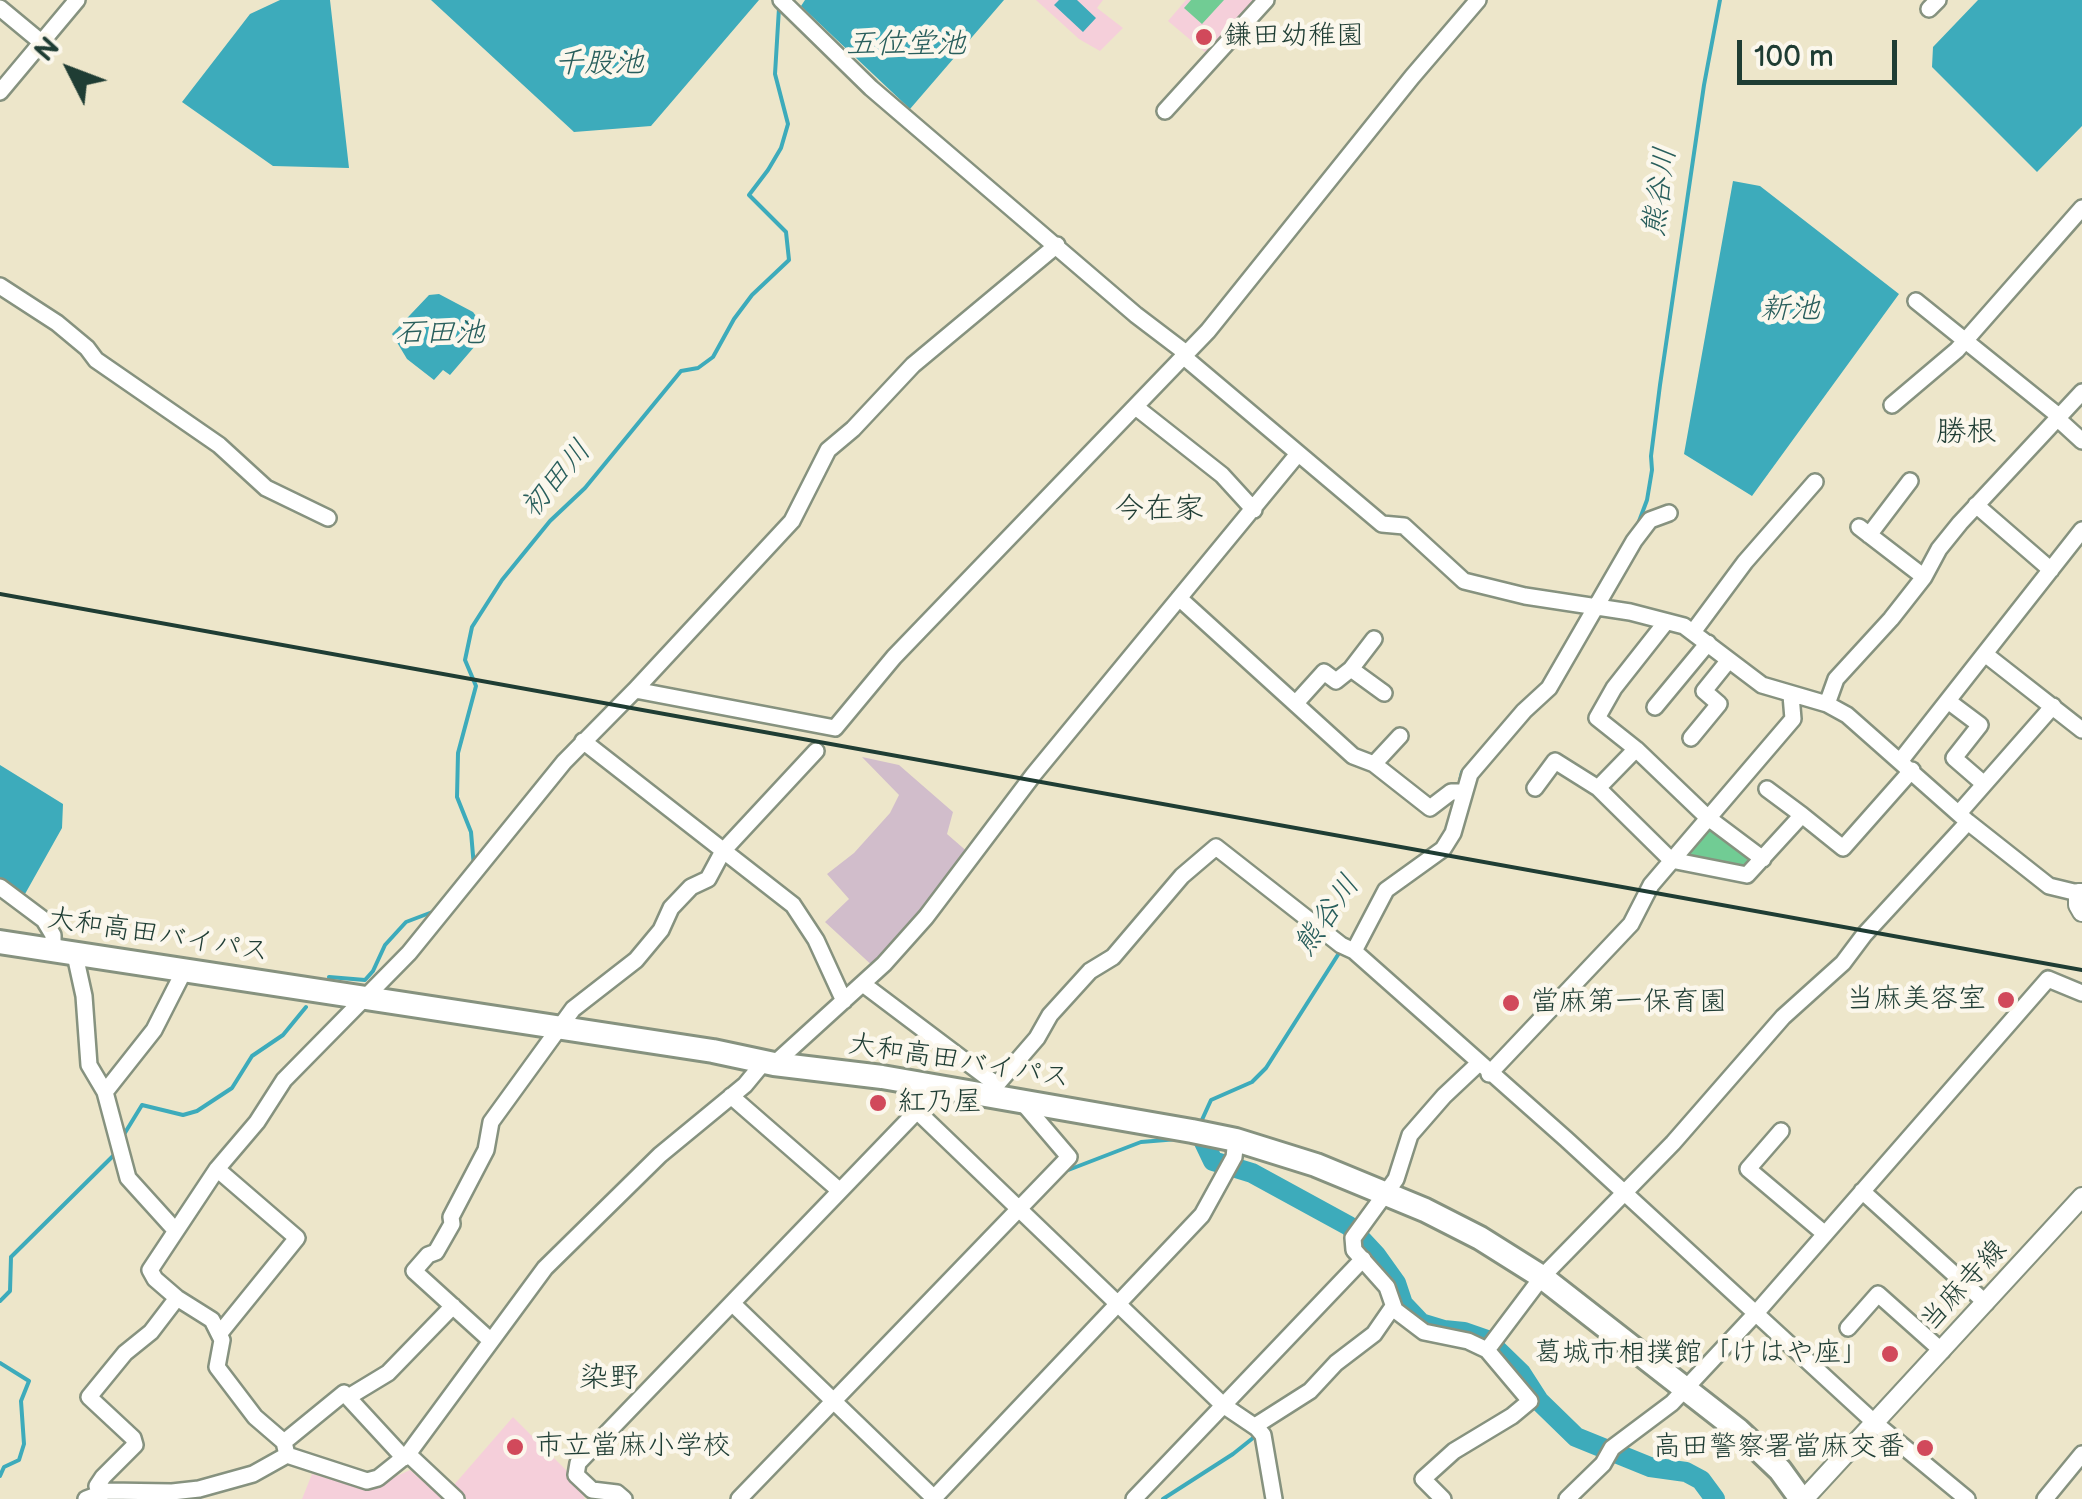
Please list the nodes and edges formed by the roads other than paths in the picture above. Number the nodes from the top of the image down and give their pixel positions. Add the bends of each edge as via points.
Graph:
1 (77, 0) edge
2 (1266, 0) edge
3 (1478, 0) edge
4 (783, 3) edge
5 (0, 8) edge
6 (42, 42) junction
7 (0, 92) edge
8 (1165, 111) dead end
9 (2082, 208) edge
10 (1057, 245) junction
11 (0, 286) edge
12 (1916, 301) dead end
13 (1965, 340) junction
14 (1185, 355) junction
15 (2082, 392) edge
16 (1892, 405) dead end
17 (1136, 408) junction
18 (2059, 418) junction
19 (2082, 441) edge
20 (1298, 455) junction
21 (1910, 481) dead end
22 (1815, 482) dead end
23 (1976, 505) junction
24 (1254, 510) junction
25 (1669, 512) dead end
26 (328, 518) dead end
27 (2082, 530) edge
28 (2050, 570) junction
29 (1924, 577) junction
30 (1179, 598) junction
31 (1588, 605) junction
32 (1666, 622) junction
33 (1693, 632) junction
34 (1374, 639) dead end
35 (1708, 642) junction
36 (1985, 654) junction
37 (1729, 660) junction
38 (1352, 668) junction
39 (635, 690) junction
40 (1384, 693) dead end
41 (1791, 695) junction
42 (1948, 701) junction
43 (1296, 702) junction
44 (1827, 704) junction
45 (2054, 706) junction
46 (1655, 708) dead end
47 (2082, 730) edge
48 (1400, 736) dead end
49 (1691, 738) dead end
50 (584, 741) junction
51 (1636, 749) junction
52 (816, 751) dead end
53 (1374, 764) junction
54 (1906, 765) junction
55 (1984, 784) junction
56 (1535, 788) dead end
57 (1598, 788) junction
58 (1766, 789) dead end
59 (1458, 792) junction
60 (1802, 815) junction
61 (1707, 817) junction
62 (1964, 817) junction
63 (722, 852) junction
64 (1762, 859) junction
65 (1671, 860) junction
66 (0, 887) edge
67 (2081, 899) edge
68 (0, 942) edge
69 (1348, 948) junction
70 (64, 952) junction
71 (184, 971) junction
72 (863, 984) junction
73 (2082, 993) edge
74 (365, 1000) junction
75 (844, 1001) junction
76 (560, 1030) junction
77 (769, 1063) junction
78 (1483, 1069) junction
79 (928, 1087) junction
80 (992, 1091) junction
81 (105, 1092) junction
82 (732, 1096) junction
83 (1022, 1102) junction
84 (918, 1111) junction
85 (1781, 1132) dead end
86 (1231, 1145) junction
87 (218, 1169) junction
88 (840, 1191) junction
89 (1862, 1191) junction
90 (1385, 1192) junction
91 (1624, 1193) junction
92 (2082, 1197) edge
93 (1018, 1208) junction
94 (176, 1231) junction
95 (1824, 1234) junction
96 (1363, 1259) junction
97 (1542, 1277) junction
98 (177, 1298) junction
99 (732, 1303) junction
100 (1986, 1304) junction
101 (454, 1306) junction
102 (1120, 1306) junction
103 (1396, 1311) junction
104 (1757, 1312) junction
105 (1848, 1328) dead end
106 (220, 1333) junction
107 (490, 1340) junction
108 (1491, 1346) junction
109 (1942, 1351) junction
110 (1686, 1389) junction
111 (350, 1396) junction
112 (832, 1400) junction
113 (1223, 1406) junction
114 (1875, 1423) junction
115 (1258, 1429) junction
116 (286, 1449) junction
117 (2082, 1454) edge
118 (406, 1456) junction
119 (92, 1496) edge
120 (456, 1499) edge
121 (624, 1499) edge
122 (739, 1499) edge
123 (934, 1499) edge
124 (1134, 1499) edge
125 (1274, 1499) edge
126 (1443, 1499) edge
127 (1567, 1499) edge
128 (1802, 1499) edge
129 (1966, 1499) edge
130 (2045, 1499) edge

1 - 6 street
2 - 8 street
3 - 14 street
4 - 10 street via 871,88
5 - 6 street
6 - 7 street
9 - 13 street
10 - 14 street
10 - 39 street via 912,365 828,450 792,521
11 - 26 street via 220,445 266,488
12 - 13 street
13 - 16 street
13 - 18 street
14 - 17 street
14 - 20 street
15 - 18 street
17 - 24 street via 1222,475
17 - 39 street via 835,728
18 - 19 street
18 - 23 street
20 - 24 street
20 - 31 street via 1382,524 1404,526 1464,580
21 - 29 street via 1864,531
22 - 33 street
23 - 28 street
23 - 29 street
24 - 30 street
25 - 31 street via 1650,520
27 - 28 street
28 - 36 street
29 - 44 street via 1836,679
30 - 43 street
30 - 72 street via 926,916
31 - 32 street
31 - 59 street via 1549,688
32 - 33 street
32 - 51 street via 1597,718
33 - 35 street
34 - 38 street
35 - 37 street
35 - 46 street
36 - 42 street
36 - 45 street
37 - 41 street
37 - 49 street via 1704,690 1719,704
38 - 40 street
38 - 43 street via 1336,681 1324,672
39 - 50 street
41 - 44 street
41 - 61 street via 1794,719
42 - 54 street
42 - 55 street via 1980,725 1954,758
43 - 53 street via 1353,756
44 - 54 street
45 - 47 street
45 - 55 street
48 - 53 street
50 - 63 street
50 - 74 street
51 - 57 street
51 - 61 street
52 - 63 street
53 - 59 street via 1430,808
54 - 60 street via 1843,848
54 - 62 street
55 - 62 street
56 - 57 street via 1555,761
57 - 65 street
58 - 60 street
59 - 69 street via 1453,833 1443,849 1386,890
60 - 64 street
61 - 64 street
61 - 65 street
62 - 67 street via 2050,886
62 - 91 street via 1843,963 1783,1017
63 - 75 street via 793,906
63 - 76 street via 708,879 672,908 636,960 587,995
64 - 65 street via 1748,875
65 - 78 street via 1631,924
66 - 70 street via 44,920
68 - 70 highway, 大和高田バイパス
69 - 78 street
69 - 80 street via 1216,847 1113,956 1090,971
70 - 71 highway, 大和高田バイパス
70 - 81 street via 84,996 89,1065
71 - 74 highway, 大和高田バイパス
71 - 81 street via 154,1030
72 - 75 street
72 - 80 street
73 - 89 street via 2048,979
74 - 76 highway, 大和高田バイパス
74 - 87 street via 284,1080
75 - 77 street
76 - 77 highway, 大和高田バイパス
76 - 101 street via 491,1122 486,1150 452,1224 436,1252 414,1270
77 - 79 highway, 大和高田バイパス
77 - 82 street
78 - 90 street via 1444,1096 1410,1135
78 - 91 street
79 - 80 highway, 大和高田バイパス
79 - 84 street
80 - 83 highway, 大和高田バイパス
81 - 94 street via 128,1178
82 - 88 street
82 - 107 street via 660,1154 545,1268
83 - 86 highway, 大和高田バイパス via 1192,1131
83 - 93 street via 1069,1158
84 - 88 street
84 - 93 street
85 - 95 street via 1748,1169
86 - 90 highway, 大和高田バイパス via 1316,1165
86 - 102 street via 1216,1194
87 - 94 street
87 - 106 street via 297,1238
88 - 99 street
89 - 95 street
89 - 100 street
90 - 96 street via 1353,1238
90 - 97 highway, 大和高田バイパス
91 - 97 street
91 - 104 street
92 - 100 main road, 当麻寺線
93 - 102 street
93 - 112 street
94 - 98 street via 150,1270
95 - 104 street
96 - 103 street via 1387,1287
96 - 113 street
97 - 108 street
97 - 110 highway, 大和高田バイパス
98 - 106 street via 212,1320
98 - 119 street via 88,1397 134,1445
99 - 112 street
99 - 121 street via 578,1463 576,1475 592,1490
100 - 109 main road, 当麻寺線
101 - 107 street
101 - 111 street via 388,1372
102 - 113 street
102 - 123 street
103 - 108 street via 1424,1332
103 - 115 street
104 - 110 street
104 - 114 street
105 - 109 street via 1878,1294
106 - 116 street via 217,1367
107 - 118 street
108 - 126 street via 1530,1401 1423,1479
109 - 114 main road, 当麻寺線
110 - 127 street via 1610,1452
110 - 128 highway, 大和高田バイパス via 1738,1430
111 - 116 street via 344,1393
111 - 118 street
112 - 122 street
112 - 123 street
113 - 115 street
113 - 124 street
114 - 128 main road, 当麻寺線
114 - 129 street
115 - 125 street
116 - 118 street via 367,1481
116 - 119 street via 253,1474 198,1489
117 - 130 street
118 - 120 street

